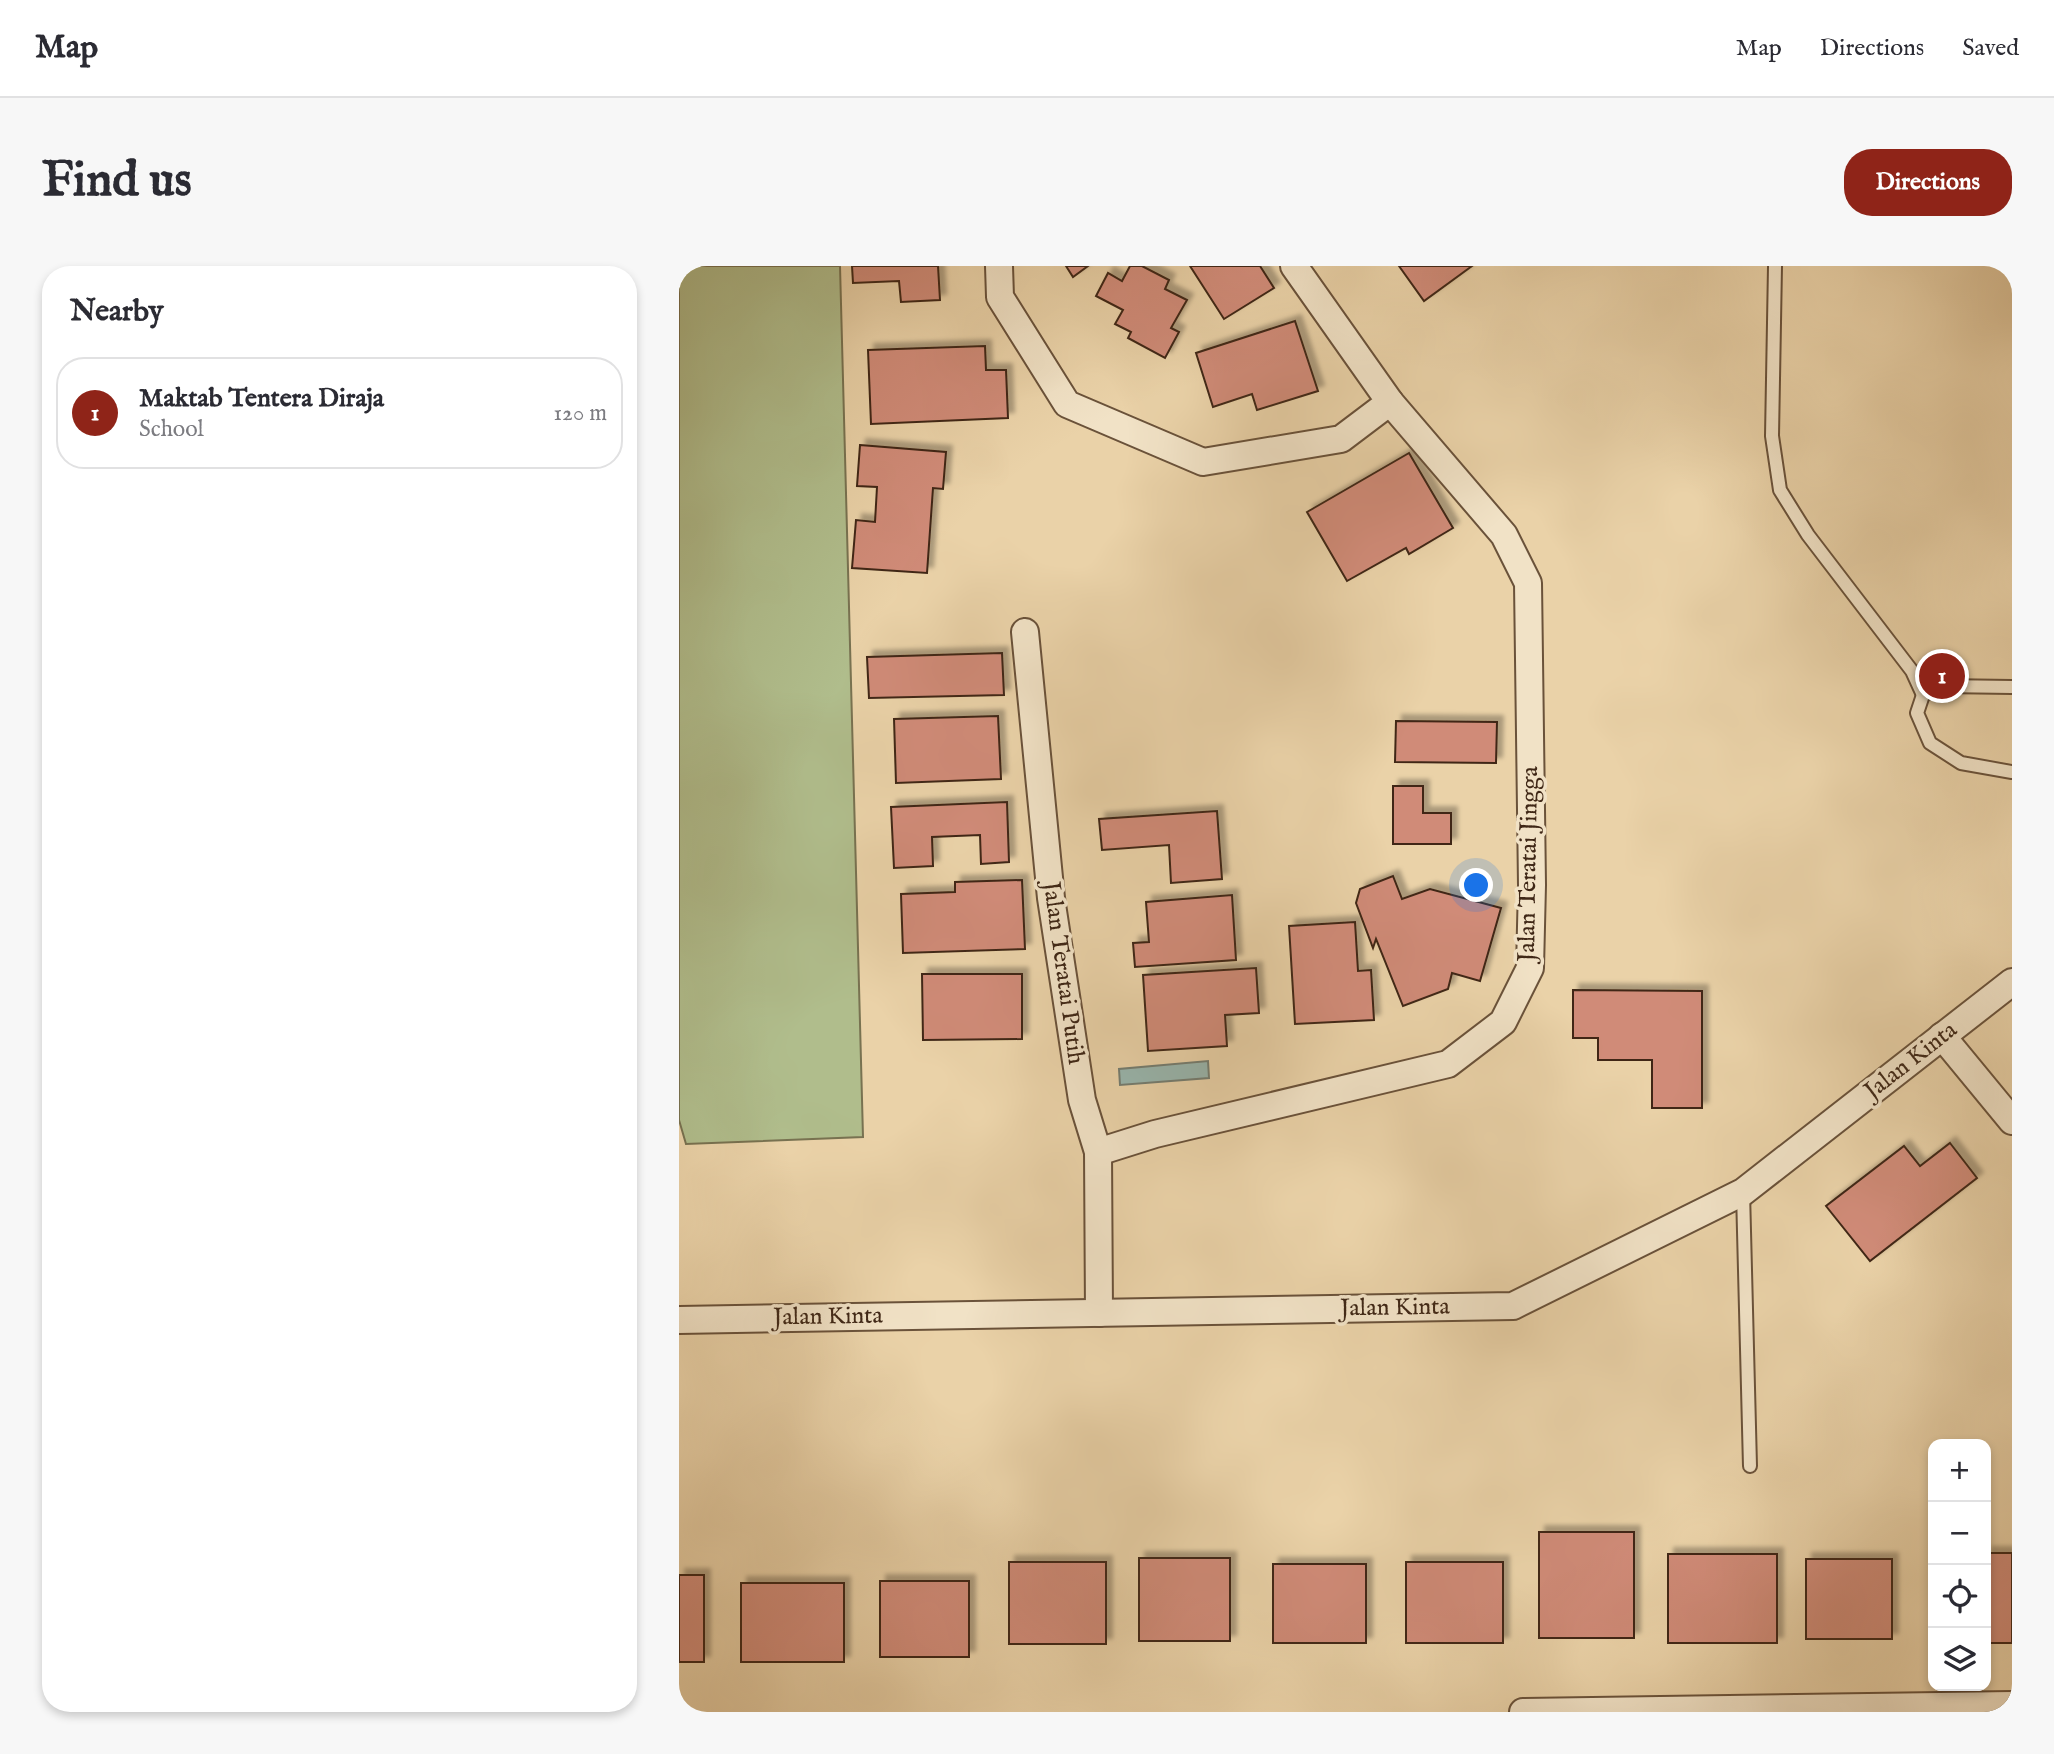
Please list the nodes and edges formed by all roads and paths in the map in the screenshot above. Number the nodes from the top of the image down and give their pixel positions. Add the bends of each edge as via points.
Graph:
1 (999, 266) edge
2 (1294, 266) edge
3 (1775, 266) edge
4 (1390, 402) junction
5 (1025, 632) dead end
6 (2012, 687) edge
7 (1923, 695) junction
8 (2012, 772) edge
9 (2012, 982) edge
10 (1942, 1037) junction
11 (2012, 1121) edge
12 (1098, 1153) junction
13 (1744, 1192) junction
14 (1099, 1313) junction
15 (679, 1320) edge
16 (1750, 1466) dead end
17 (2012, 1706) edge
18 (1760, 1711) edge
19 (1523, 1712) edge

1 - 4 street via 1000,297 1067,404 1203,462 1341,439
2 - 4 street, Jalan Teratai Jingga
3 - 7 lane via 1772,436 1780,490 1912,671
4 - 12 street, Jalan Teratai Jingga via 1504,536 1528,583 1531,968 1503,1022 1448,1064 1156,1134
5 - 12 street, Jalan Teratai Putih via 1051,898 1082,1100
6 - 7 lane via 1942,685
7 - 8 lane via 1917,713 1930,743 1961,763
9 - 10 street, Jalan Kinta
10 - 11 street
10 - 13 street, Jalan Kinta
12 - 14 street, Jalan Teratai Putih
13 - 14 street, Jalan Kinta via 1513,1306
13 - 16 lane
14 - 15 street, Jalan Kinta
17 - 18 street
18 - 19 street

